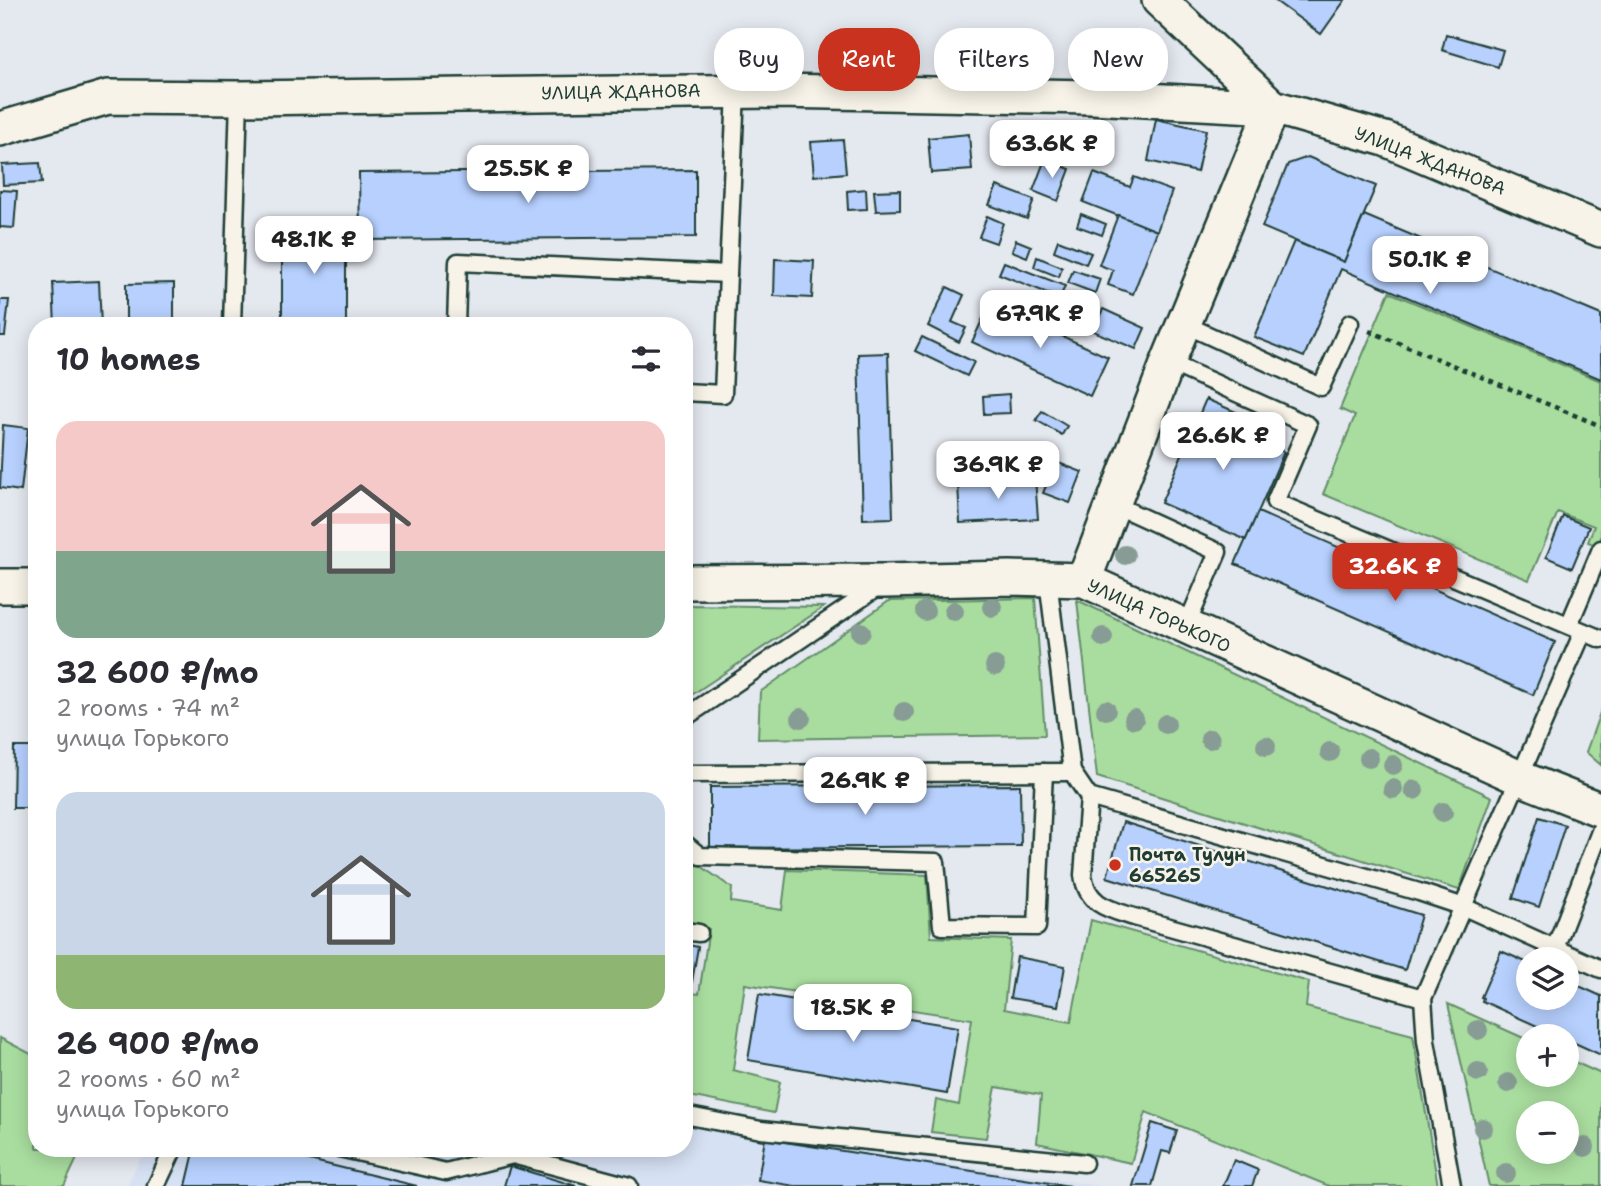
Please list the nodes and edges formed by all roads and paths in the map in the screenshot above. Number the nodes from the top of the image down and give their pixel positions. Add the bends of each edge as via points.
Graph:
1 (1159, 0) edge
2 (736, 91) junction
3 (239, 98) junction
4 (1273, 107) junction
5 (0, 129) edge
6 (1601, 230) edge
7 (728, 274) junction
8 (232, 317) edge
9 (456, 317) edge
10 (1350, 323) joint
11 (1184, 324) junction
12 (1168, 362) junction
13 (693, 392) edge
14 (1601, 426) edge
15 (1113, 504) junction
16 (1601, 549) edge
17 (1048, 580) junction
18 (1084, 580) junction
19 (693, 582) edge
20 (886, 582) junction
21 (0, 586) edge
22 (28, 586) edge
23 (1186, 627) junction
24 (1576, 628) junction
25 (1601, 639) edge
26 (693, 713) edge
27 (1044, 772) junction
28 (1072, 772) junction
29 (693, 774) edge
30 (1520, 778) junction
31 (1089, 797) junction
32 (1601, 810) edge
33 (1601, 829) edge
34 (693, 850) edge
35 (1464, 907) junction
36 (1553, 947) edge
37 (1555, 947) edge
38 (1579, 959) edge
39 (1601, 969) edge
40 (1423, 998) junction
41 (693, 1117) edge
42 (170, 1157) edge
43 (379, 1157) edge
44 (505, 1157) edge
45 (520, 1157) edge
46 (1084, 1163) dead end
47 (156, 1186) edge
48 (629, 1186) edge
49 (1452, 1186) edge

1 - 4 street
2 - 3 street, УЛИЦА ЖДАНОВА
2 - 4 street, УЛИЦА ЖДАНОВА via 1092,97
2 - 7 lane
3 - 5 street, УЛИЦА ЖДАНОВА via 108,97
3 - 8 lane
4 - 6 street, УЛИЦА ЖДАНОВА via 1385,139
4 - 11 street
7 - 9 lane via 458,262
7 - 13 lane via 723,394
10 - 11 lane via 1321,387
10 - 14 path
11 - 12 street
12 - 15 street
12 - 24 lane via 1308,425 1275,502
15 - 18 street
15 - 23 lane via 1218,552
16 - 24 lane
17 - 18 street, УЛИЦА ГОРЬКОГО
17 - 20 street, УЛИЦА ГОРЬКОГО
17 - 28 lane
18 - 23 street, УЛИЦА ГОРЬКОГО
19 - 20 street, УЛИЦА ГОРЬКОГО
20 - 26 lane
21 - 22 street
23 - 30 street, УЛИЦА ГОРЬКОГО
24 - 25 lane
24 - 30 lane
27 - 28 lane
27 - 29 lane
27 - 34 lane via 1037,926 942,926 936,862 700,856
28 - 31 lane
30 - 32 street, УЛИЦА ГОРЬКОГО
30 - 35 lane
31 - 35 lane
31 - 40 lane via 1083,875 1096,903
33 - 37 lane
35 - 36 lane
35 - 40 lane
38 - 39 lane
40 - 49 lane via 1426,1041
41 - 46 lane via 761,1130
42 - 47 lane
43 - 44 lane via 446,1172
45 - 48 lane

